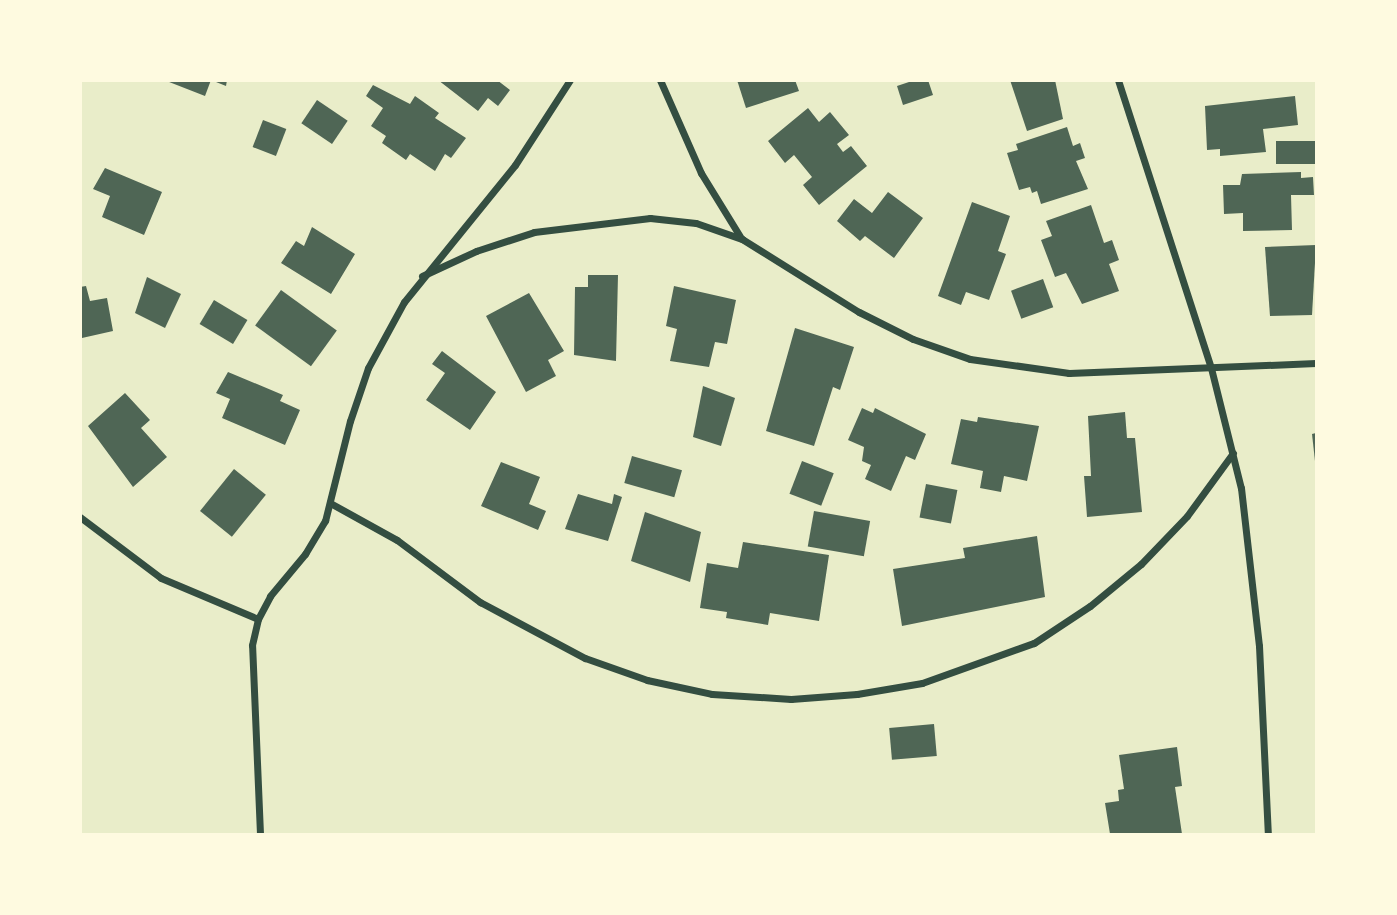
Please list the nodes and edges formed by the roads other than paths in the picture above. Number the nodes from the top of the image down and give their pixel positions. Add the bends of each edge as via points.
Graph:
1 (570, 80) edge
2 (660, 80) edge
3 (1118, 80) edge
4 (742, 239) junction
5 (422, 276) junction
6 (1317, 363) edge
7 (1211, 368) junction
8 (1233, 453) junction
9 (332, 504) junction
10 (80, 517) edge
11 (258, 619) junction
12 (260, 835) edge
13 (1268, 835) edge

1 - 5 street via 515,165
2 - 4 street via 701,173
3 - 7 street
4 - 5 street via 696,223 650,218 592,222 534,232 476,250
4 - 7 street via 859,312 913,339 971,359 1069,373
5 - 9 street via 368,368 350,421
6 - 7 street
7 - 8 street
8 - 9 street via 1187,516 1141,564 1034,643 922,683 791,699 712,694 647,680 585,658 480,602 397,540
8 - 13 street via 1259,646
9 - 11 street via 305,554 270,596
10 - 11 street via 162,578
11 - 12 street via 252,645

